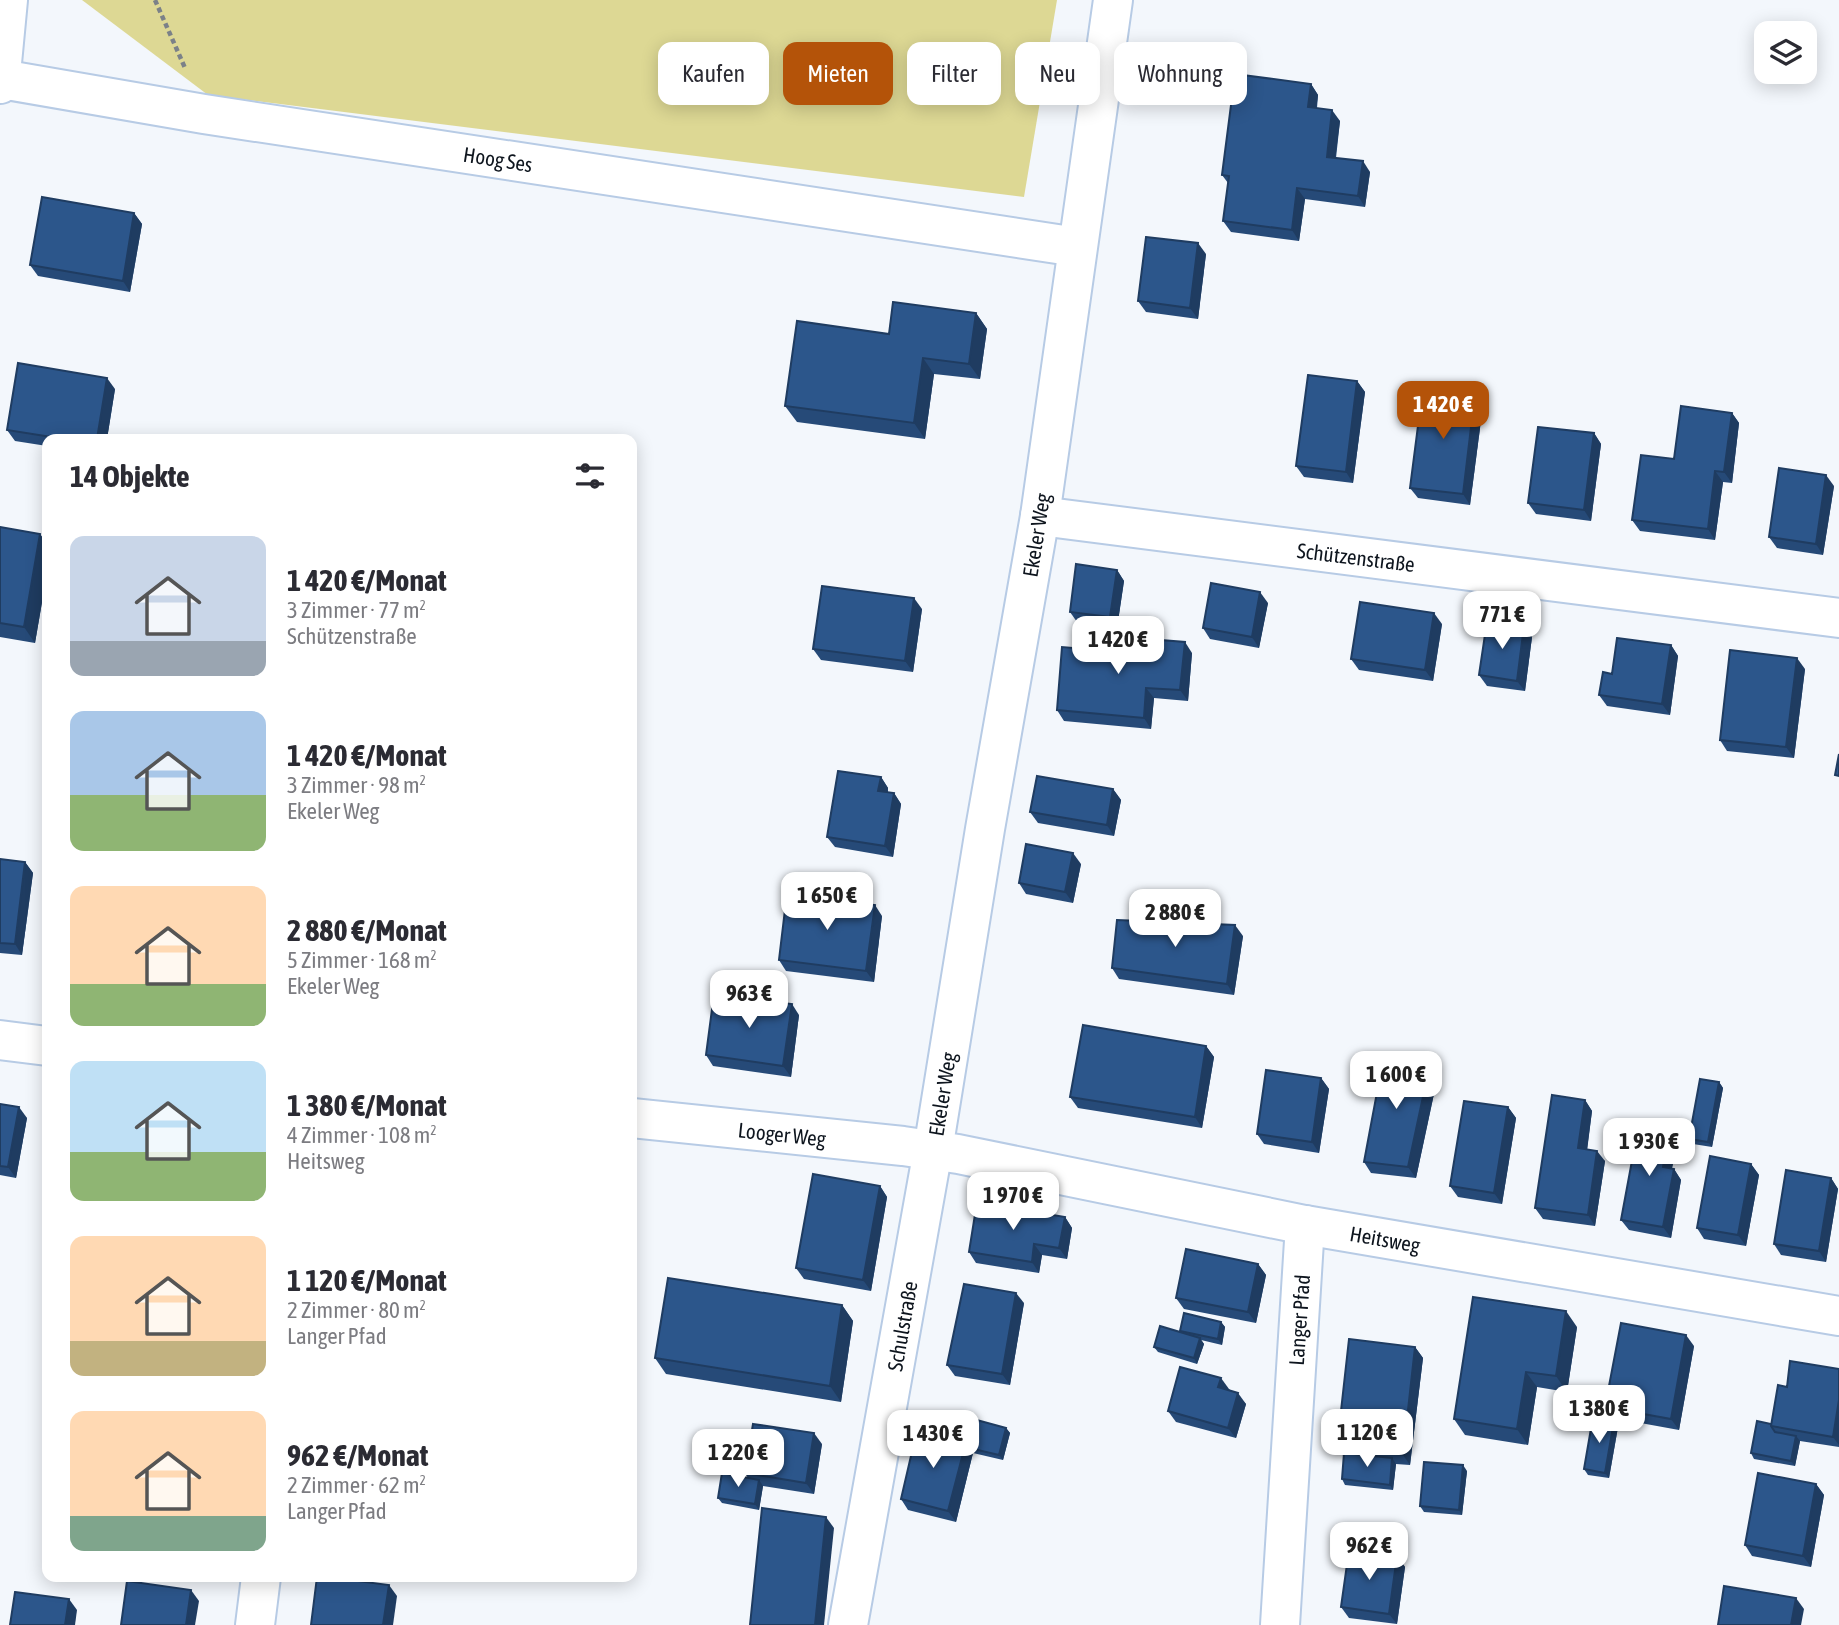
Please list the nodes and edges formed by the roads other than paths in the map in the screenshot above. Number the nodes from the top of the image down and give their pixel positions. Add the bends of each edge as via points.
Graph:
1 (6, 0) edge
2 (1113, 0) edge
3 (0, 82) edge
4 (1077, 247) junction
5 (1040, 516) junction
6 (1839, 618) edge
7 (0, 1040) edge
8 (42, 1045) edge
9 (637, 1119) edge
10 (933, 1150) junction
11 (1305, 1225) junction
12 (1839, 1316) edge
13 (260, 1582) edge
14 (255, 1625) edge
15 (848, 1625) edge
16 (1280, 1625) edge

1 - 3 street, Hoog Ses
2 - 4 street, Ekeler Weg
3 - 4 street, Hoog Ses
4 - 5 street, Ekeler Weg
5 - 6 street, Schützenstraße
5 - 10 street, Ekeler Weg
7 - 8 street
9 - 10 street, Looger Weg
10 - 11 street, Heitsweg
10 - 15 street, Schulstraße
11 - 12 street, Heitsweg
11 - 16 street, Langer Pfad
13 - 14 street

